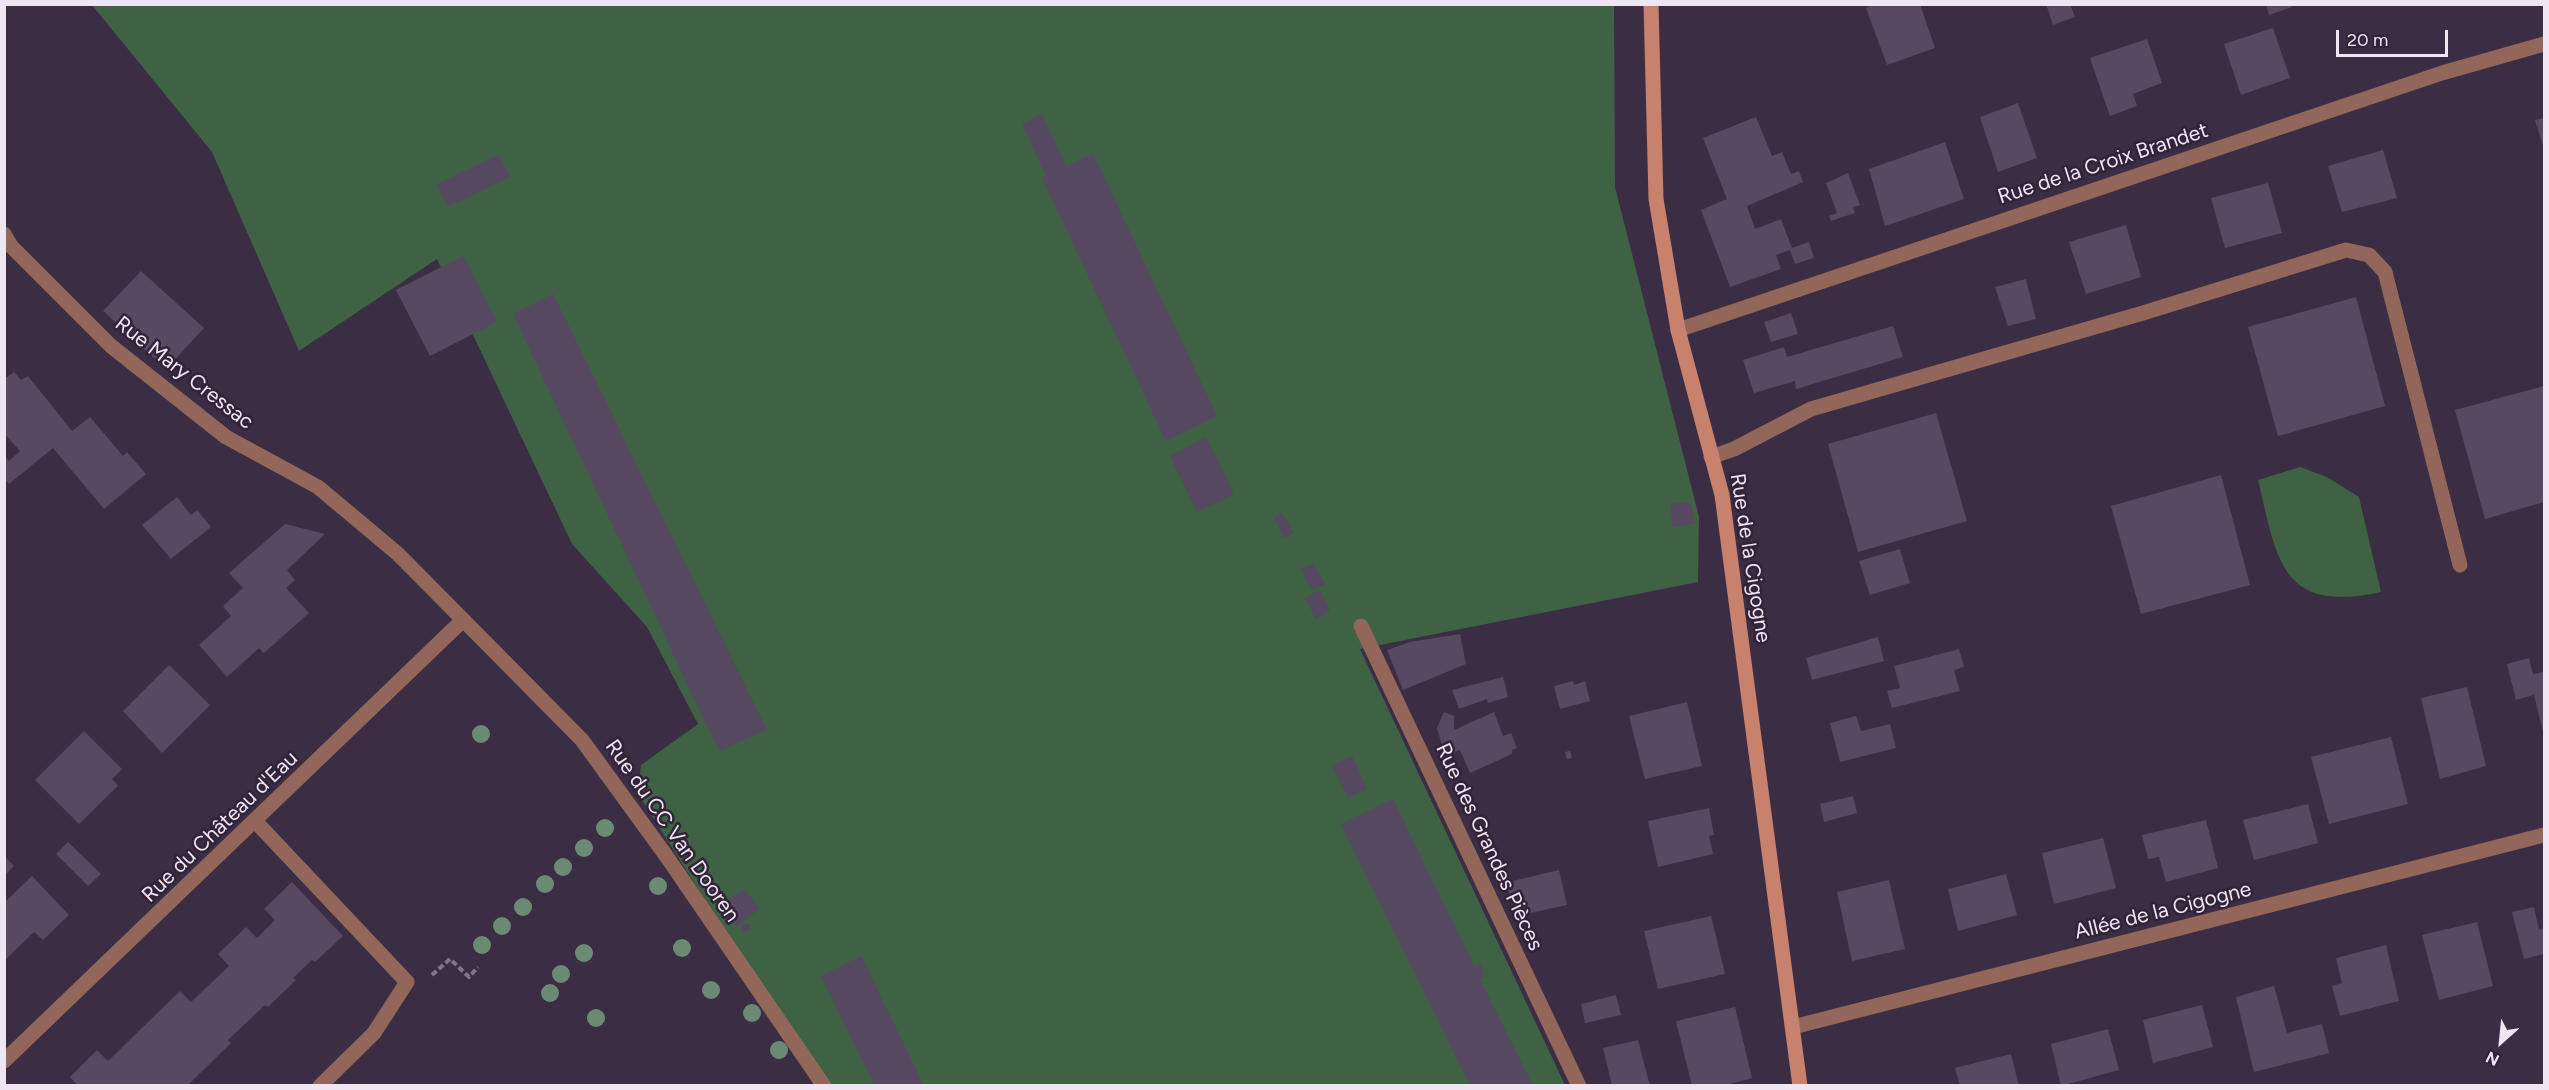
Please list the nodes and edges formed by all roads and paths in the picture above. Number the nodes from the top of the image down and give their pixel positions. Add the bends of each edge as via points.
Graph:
1 (1651, 4) edge
2 (2544, 44) edge
3 (4, 234) edge
4 (1678, 330) junction
5 (1711, 457) junction
6 (2460, 565) dead end
7 (462, 620) junction
8 (1361, 626) dead end
9 (256, 822) junction
10 (2544, 835) edge
11 (478, 967) dead end
12 (407, 982) junction
13 (1792, 1027) junction
14 (6, 1058) edge
15 (320, 1086) edge
16 (824, 1086) edge
17 (1579, 1086) edge
18 (1800, 1086) edge

1 - 4 street, Rue de la Cigogne via 1656,199
2 - 4 street, Rue de la Croix Brandet via 2398,88
3 - 7 street, Rue Mary Cressac via 11,246 111,346 226,437 318,487 398,554
4 - 5 street, Rue de la Cigogne
5 - 6 street via 1811,409 2346,250 2369,255 2385,272
5 - 13 street, Rue de la Cigogne via 1722,495 1736,582
7 - 9 street, Rue du Château d'Eau
7 - 16 street, Rue du CC Van Dooren via 582,740
8 - 17 street, Rue des Grandes Pièces
9 - 12 street
9 - 14 street, Rue du Château d'Eau
10 - 13 street, Allée de la Cigogne
11 - 12 path via 469,976 450,959 419,986
12 - 15 street via 374,1033
13 - 18 street, Rue de la Cigogne

